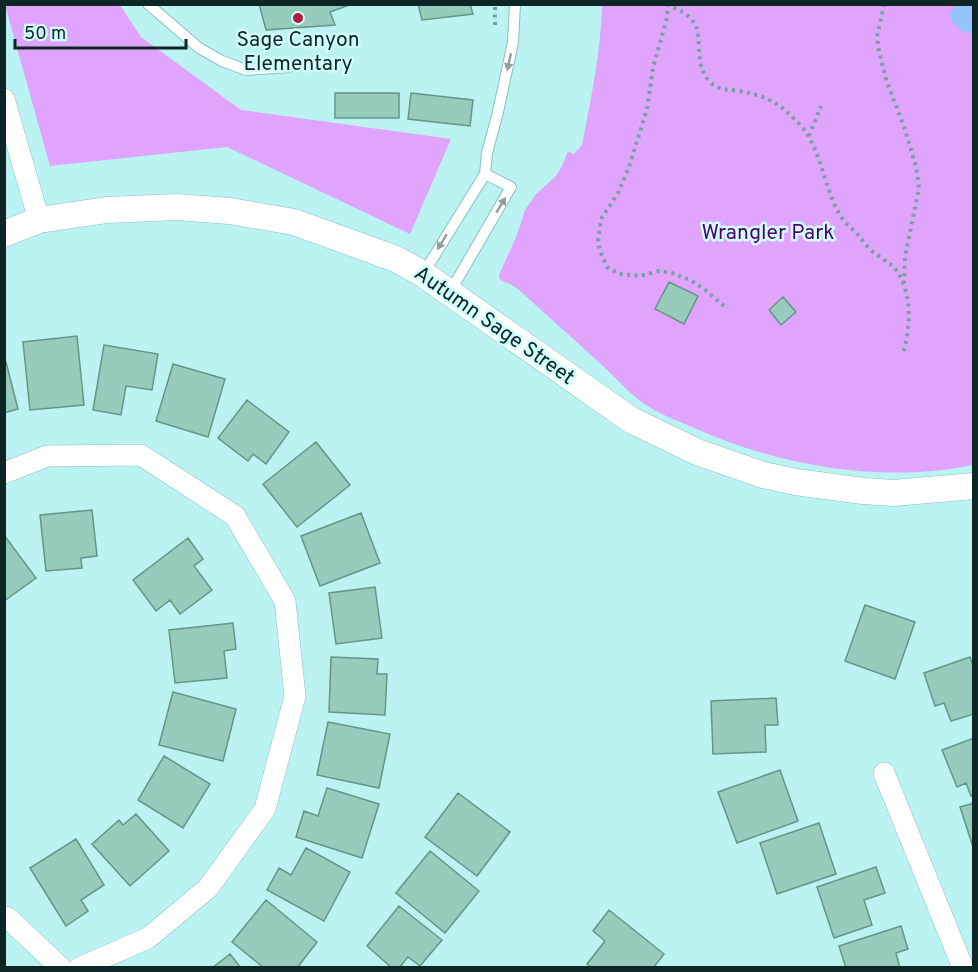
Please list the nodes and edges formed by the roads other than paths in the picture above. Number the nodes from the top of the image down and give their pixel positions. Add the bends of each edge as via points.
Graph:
1 (148, 4) edge
2 (515, 4) edge
3 (289, 67) dead end
4 (4, 99) edge
5 (485, 174) junction
6 (39, 220) junction
7 (4, 234) edge
8 (423, 274) junction
9 (450, 292) junction
10 (4, 473) edge
11 (974, 486) edge
12 (884, 773) dead end
13 (4, 917) edge
14 (61, 968) edge
15 (79, 968) edge
16 (963, 968) edge

1 - 3 lane via 199,48 222,61 246,70
2 -> 5 lane via 513,42
4 - 6 street
5 -> 8 lane
9 -> 5 lane via 511,187
6 - 7 street, Autumn Sage Street
6 - 8 street, Autumn Sage Street via 118,209 177,207 230,211 294,222 396,259
8 - 9 street, Autumn Sage Street
9 - 11 street, Autumn Sage Street via 631,420 728,464 774,477 863,491 894,493
10 - 15 street via 47,456 141,455 236,516 285,601 296,696 265,809 208,888 147,938
12 - 16 street
13 - 14 street

